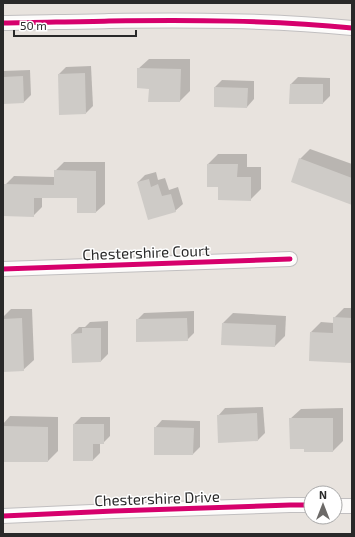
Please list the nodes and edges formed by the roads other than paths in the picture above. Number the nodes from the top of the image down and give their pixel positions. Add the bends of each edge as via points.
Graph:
1 (3, 23) edge
2 (352, 28) edge
3 (290, 259) dead end
4 (3, 269) edge
5 (303, 506) edge
6 (3, 516) edge

1 - 2 street via 228,22 317,24
3 - 4 street, Chestershire Court
5 - 6 street, Chestershire Drive

